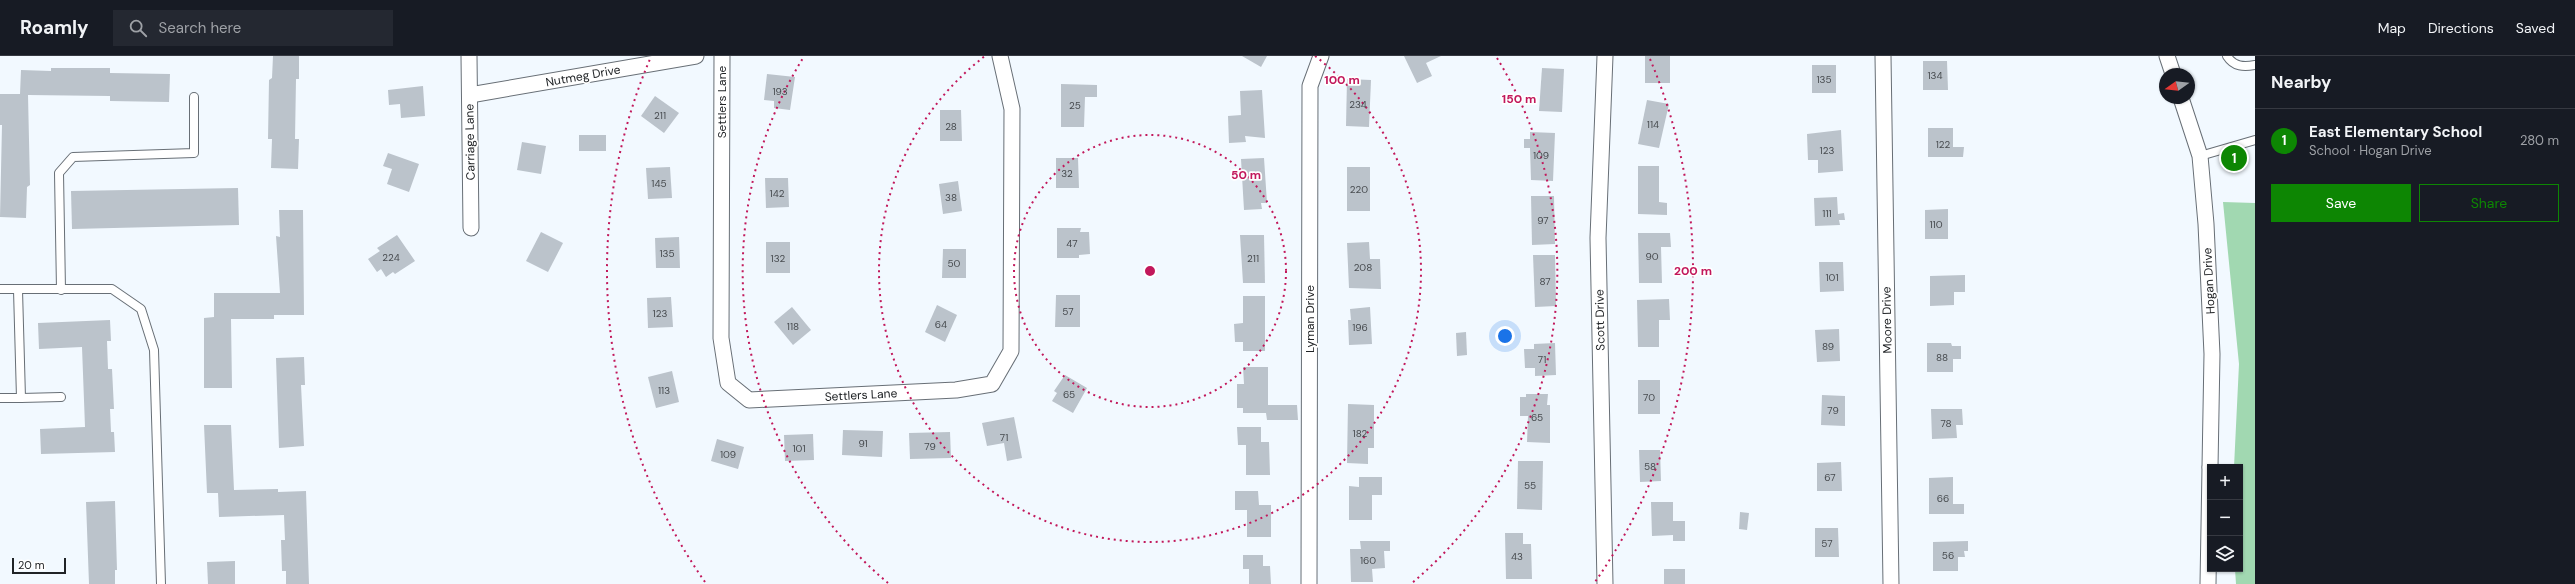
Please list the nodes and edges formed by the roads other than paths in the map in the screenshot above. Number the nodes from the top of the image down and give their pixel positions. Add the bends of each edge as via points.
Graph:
1 (469, 56) edge
2 (696, 56) edge
3 (722, 56) edge
4 (1000, 56) edge
5 (1321, 56) edge
6 (1605, 56) edge
7 (1883, 56) edge
8 (2167, 56) edge
9 (2227, 56) edge
10 (2255, 65) edge
11 (2171, 68) edge
12 (470, 96) junction
13 (194, 97) dead end
14 (2183, 104) edge
15 (2255, 140) edge
16 (2200, 156) junction
17 (471, 228) dead end
18 (0, 289) edge
19 (18, 290) junction
20 (61, 290) junction
21 (61, 397) dead end
22 (0, 398) edge
23 (21, 398) junction
24 (2210, 464) edge
25 (2209, 500) edge
26 (161, 584) edge
27 (1310, 584) edge
28 (1605, 584) edge
29 (1891, 584) edge
30 (2208, 584) edge

1 - 12 street, Carriage Lane
2 - 12 street, Nutmeg Drive
3 - 4 street, Settlers Lane via 721,338 728,383 749,400 956,390 992,384 1011,351 1012,108
5 - 27 street, Lyman Drive via 1310,86
6 - 28 street, Scott Drive via 1598,238
7 - 29 street, Moore Drive
8 - 11 street
9 - 10 lane via 2230,61 2244,67
12 - 17 street, Carriage Lane
13 - 20 lane via 194,153 73,157 59,174
14 - 16 street, Hogan Drive
15 - 16 lane
16 - 24 street, Hogan Drive via 2212,354
18 - 19 lane
19 - 20 lane
19 - 23 lane
20 - 26 lane via 112,289 141,309 154,350
21 - 23 lane
22 - 23 lane
25 - 30 street, Hogan Drive

